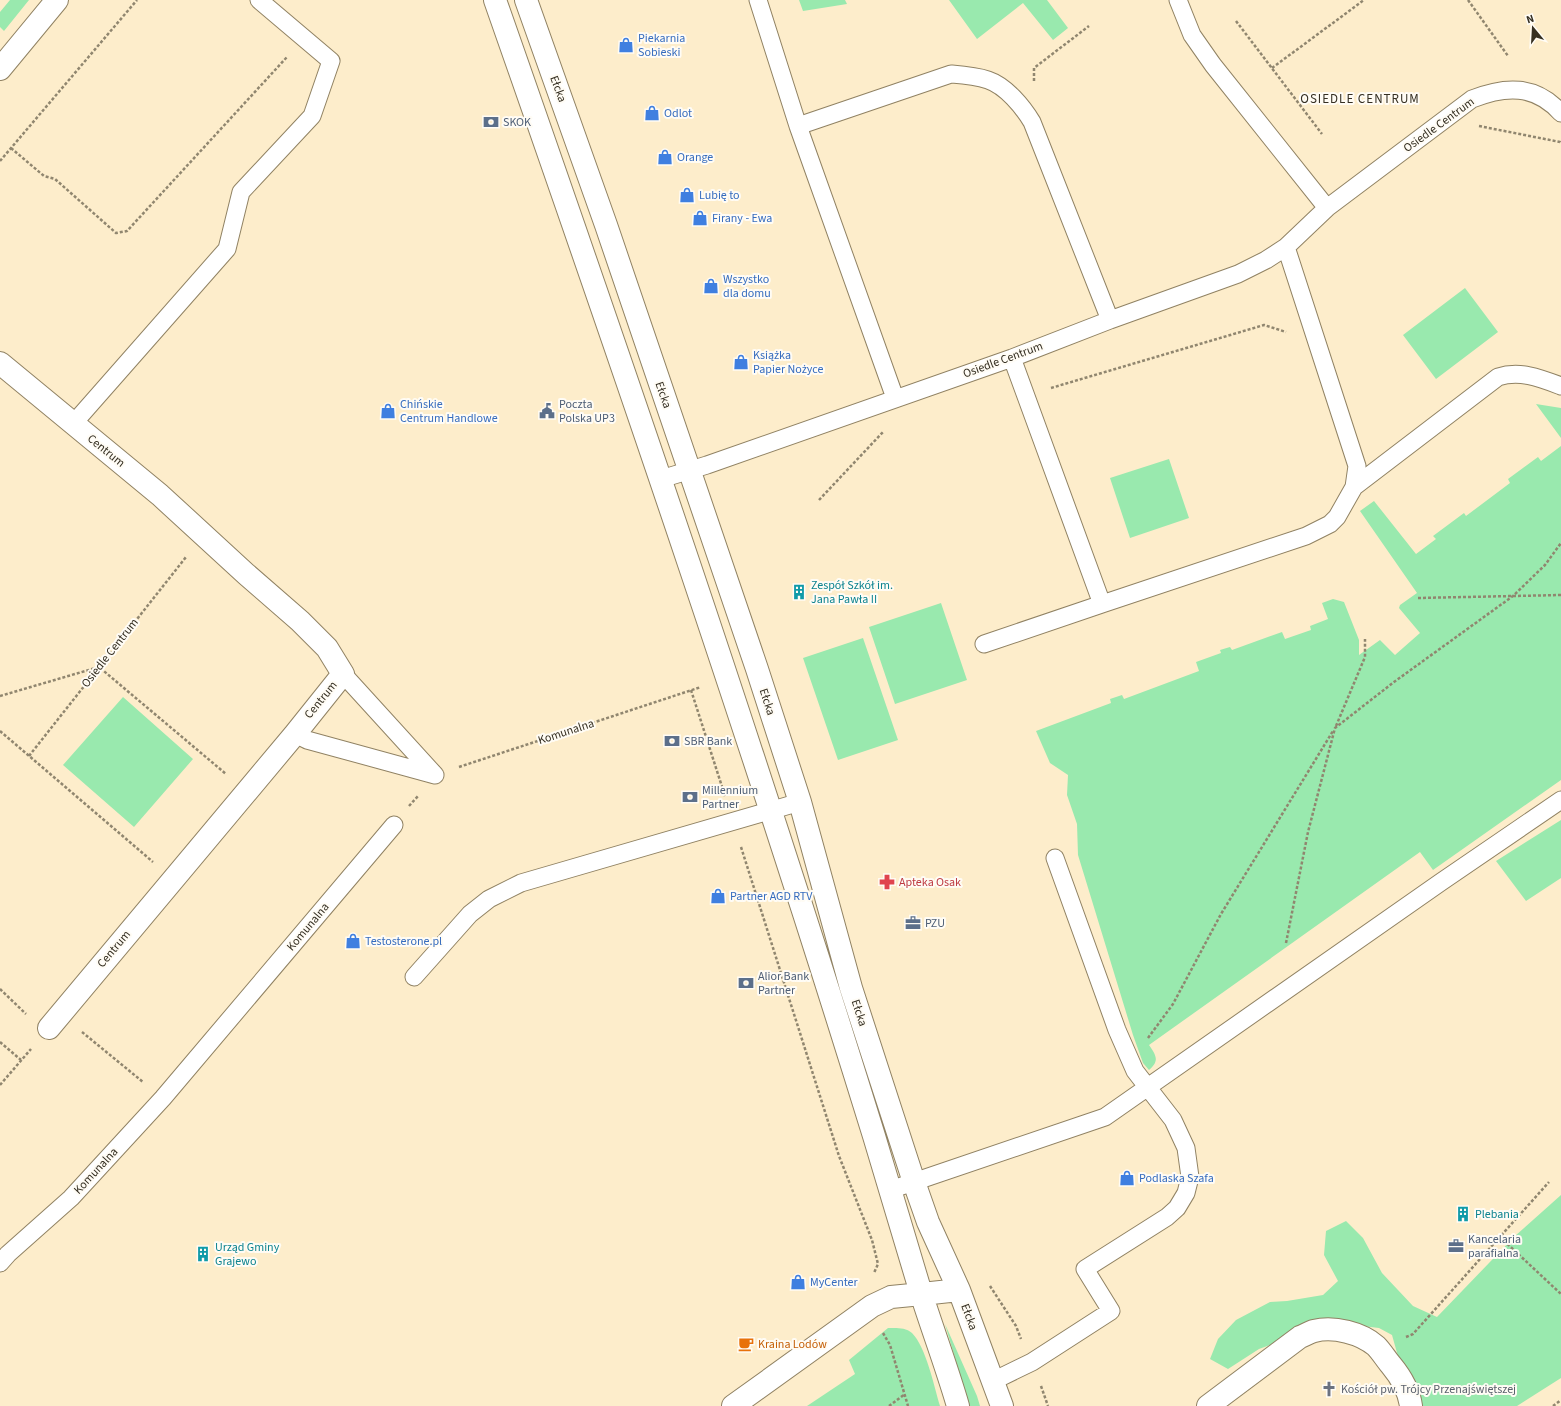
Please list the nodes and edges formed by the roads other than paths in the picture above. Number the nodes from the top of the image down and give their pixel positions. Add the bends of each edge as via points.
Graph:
1 (58, 0) edge
2 (259, 0) edge
3 (495, 0) edge
4 (526, 0) edge
5 (758, 0) edge
6 (1178, 0) edge
7 (0, 69) edge
8 (1561, 113) edge
9 (798, 126) junction
10 (1327, 208) junction
11 (1286, 247) junction
12 (1110, 320) junction
13 (1012, 358) junction
14 (0, 363) edge
15 (1561, 386) edge
16 (895, 398) junction
17 (73, 424) junction
18 (689, 471) junction
19 (661, 479) junction
20 (1354, 487) junction
21 (1102, 604) junction
22 (984, 644) dead end
23 (343, 674) junction
24 (295, 734) junction
25 (1561, 800) edge
26 (800, 802) junction
27 (771, 811) junction
28 (394, 825) road end
29 (1055, 858) dead end
30 (414, 977) dead end
31 (52, 1025) road end
32 (1148, 1088) junction
33 (914, 1182) junction
34 (890, 1190) junction
35 (0, 1263) edge
36 (959, 1290) junction
37 (922, 1294) junction
38 (993, 1381) junction
39 (732, 1406) edge
40 (958, 1406) edge
41 (1002, 1406) edge
42 (1208, 1406) edge
43 (1411, 1406) edge

1 - 7 main road
2 - 17 lane via 331,61 312,116 241,192 227,249
3 - 19 main road, Ełcka
4 - 18 main road, Ełcka via 606,225
5 - 9 lane
6 - 10 lane via 1192,35
8 - 10 lane, Osiedle Centrum via 1542,97 1526,91 1507,89 1472,99
9 - 12 lane via 951,74 990,80 1022,106 1032,122
9 - 16 lane
10 - 11 lane, Osiedle Centrum
11 - 12 lane, Osiedle Centrum via 1238,274
11 - 20 lane via 1357,466
12 - 13 lane, Osiedle Centrum
13 - 16 lane, Osiedle Centrum
13 - 21 lane
14 - 17 main road, Centrum
15 - 20 lane via 1537,377 1516,374 1498,377
16 - 18 lane, Osiedle Centrum
17 - 23 main road, Centrum via 160,495 300,621 327,648
18 - 19 lane, Osiedle Centrum
18 - 26 main road, Ełcka
19 - 27 main road, Ełcka
20 - 21 lane via 1337,517 1330,524 1306,536
21 - 22 lane
23 - 24 main road, Centrum
23 - 24 lane via 435,776 307,740
24 - 31 main road, Centrum
25 - 32 lane
26 - 27 lane
26 - 33 main road, Ełcka via 851,988
27 - 30 lane via 521,883 489,899 470,914
27 - 34 main road, Ełcka
28 - 35 lane, Komunalna via 163,1098 71,1198
29 - 32 lane via 1117,1030 1135,1071
32 - 33 lane via 1105,1117
32 - 38 lane via 1173,1120 1186,1148 1190,1177 1186,1193 1177,1208 1167,1217 1085,1269 1111,1311 1032,1362
33 - 34 lane
33 - 36 main road, Ełcka via 928,1222
34 - 37 main road, Ełcka
36 - 37 main road
36 - 38 main road, Ełcka
37 - 39 main road via 891,1297 872,1306
37 - 40 main road, Ełcka
38 - 41 main road, Ełcka
42 - 43 main road via 1300,1337 1314,1331 1341,1330 1365,1338 1376,1346 1404,1384

